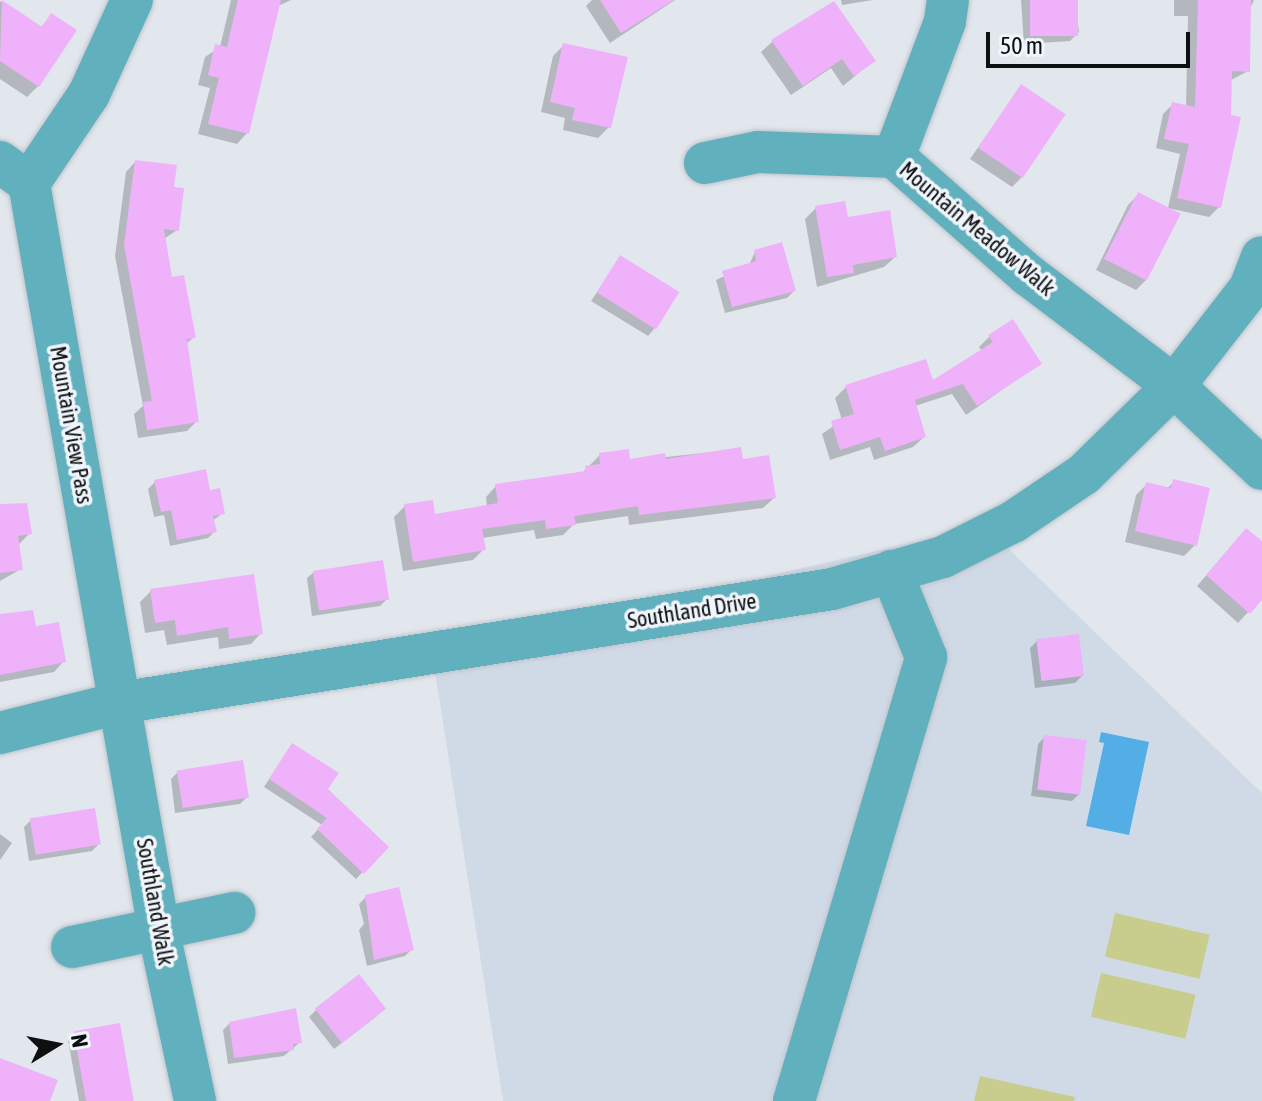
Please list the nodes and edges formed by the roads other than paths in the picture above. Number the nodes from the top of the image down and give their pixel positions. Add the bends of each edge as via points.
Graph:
1 (132, 0) edge
2 (948, 0) edge
3 (894, 157) junction
4 (705, 163) dead end
5 (15, 173) edge
6 (1262, 257) edge
7 (1174, 386) junction
8 (1262, 469) edge
9 (891, 571) junction
10 (119, 703) junction
11 (0, 733) edge
12 (234, 913) dead end
13 (159, 928) junction
14 (72, 947) dead end
15 (195, 1101) edge
16 (794, 1101) edge

1 - 5 street via 89,94
2 - 3 street
3 - 4 street, Mountain Meadow Walk via 758,152
3 - 7 street, Mountain Meadow Walk via 1028,275
5 - 10 street, Mountain View Pass
6 - 7 street, Southland Drive via 1250,288
7 - 8 street, Mountain Meadow Walk
7 - 9 street, Southland Drive via 1084,474 1013,522 943,557
9 - 10 street, Southland Drive via 832,589
9 - 16 street via 926,657
10 - 11 street, Southland Drive
10 - 13 street, Southland Walk
12 - 13 street
13 - 14 street
13 - 15 street, Southland Walk

